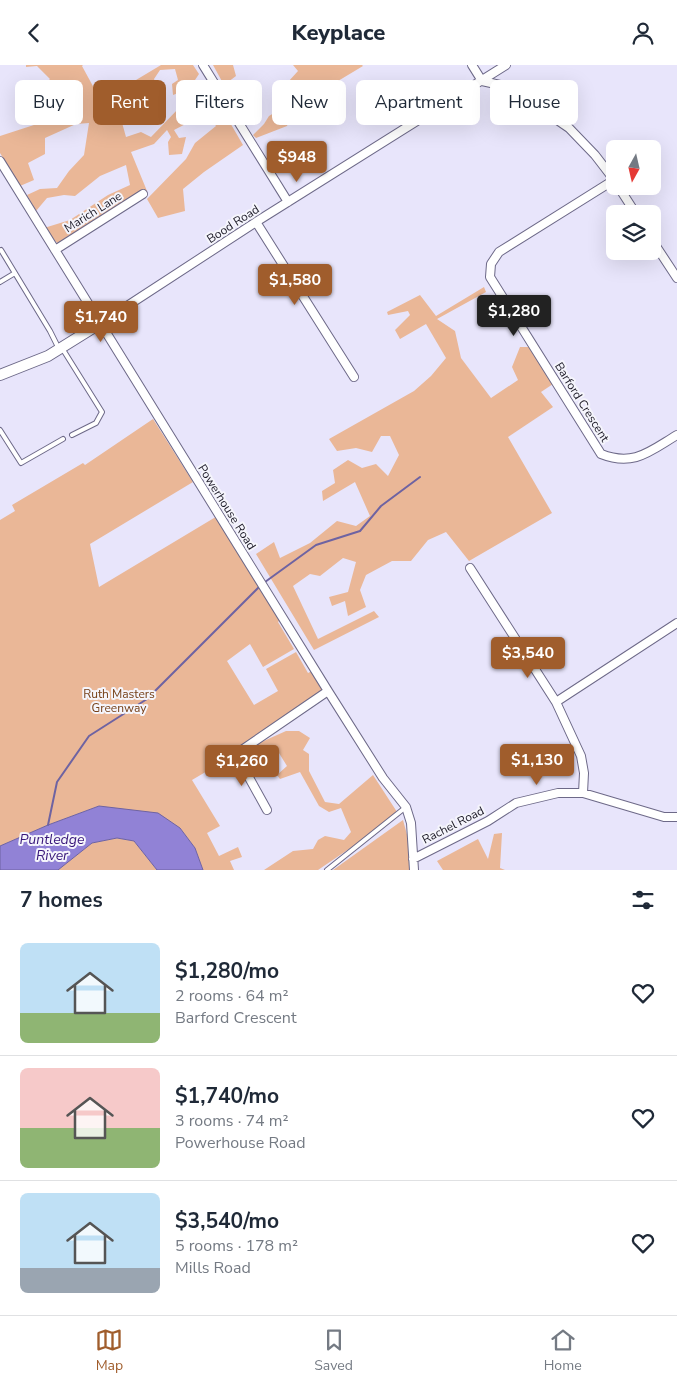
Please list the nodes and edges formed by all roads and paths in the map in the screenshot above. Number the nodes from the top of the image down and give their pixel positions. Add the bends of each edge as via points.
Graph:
1 (203, 65) edge
2 (472, 65) edge
3 (506, 65) edge
4 (482, 81) junction
5 (0, 161) edge
6 (606, 169) edge
7 (606, 188) edge
8 (143, 194) dead end
9 (288, 202) junction
10 (256, 222) junction
11 (1, 250) edge
12 (55, 250) junction
13 (661, 254) edge
14 (15, 273) junction
15 (677, 278) edge
16 (0, 282) edge
17 (101, 323) junction
18 (60, 348) junction
19 (0, 375) edge
20 (354, 377) dead end
21 (0, 429) edge
22 (72, 435) dead end
23 (677, 435) edge
24 (63, 439) dead end
25 (470, 568) dead end
26 (677, 623) edge
27 (328, 691) junction
28 (556, 702) junction
29 (583, 793) junction
30 (406, 807) junction
31 (267, 810) dead end
32 (677, 817) edge
33 (413, 859) junction
34 (327, 870) edge
35 (414, 870) edge

1 - 9 street
2 - 4 street
3 - 4 street, Bood Road
4 - 6 street via 509,87 569,128
4 - 9 street, Bood Road
5 - 12 street, Powerhouse Road
7 - 23 street, Barford Crescent via 499,252 491,264 490,277 602,454 615,459 629,459 644,455
8 - 12 street, Marich Lane
9 - 10 street, Bood Road
10 - 17 street, Bood Road
10 - 20 street
11 - 14 lane
12 - 17 street, Powerhouse Road
13 - 15 street
14 - 16 lane
14 - 18 lane
17 - 18 street
17 - 27 street, Powerhouse Road
18 - 19 street
18 - 22 lane via 102,412 96,423
21 - 24 lane via 21,463
25 - 28 street
26 - 28 street
27 - 30 street, Powerhouse Road via 383,778
27 - 31 street via 236,754
28 - 29 street via 581,756
29 - 32 street, Rachel Road via 664,817
29 - 33 street, Rachel Road via 558,793 516,803
30 - 33 street, Powerhouse Road via 411,823
30 - 34 lane
33 - 35 street, Powerhouse Road

